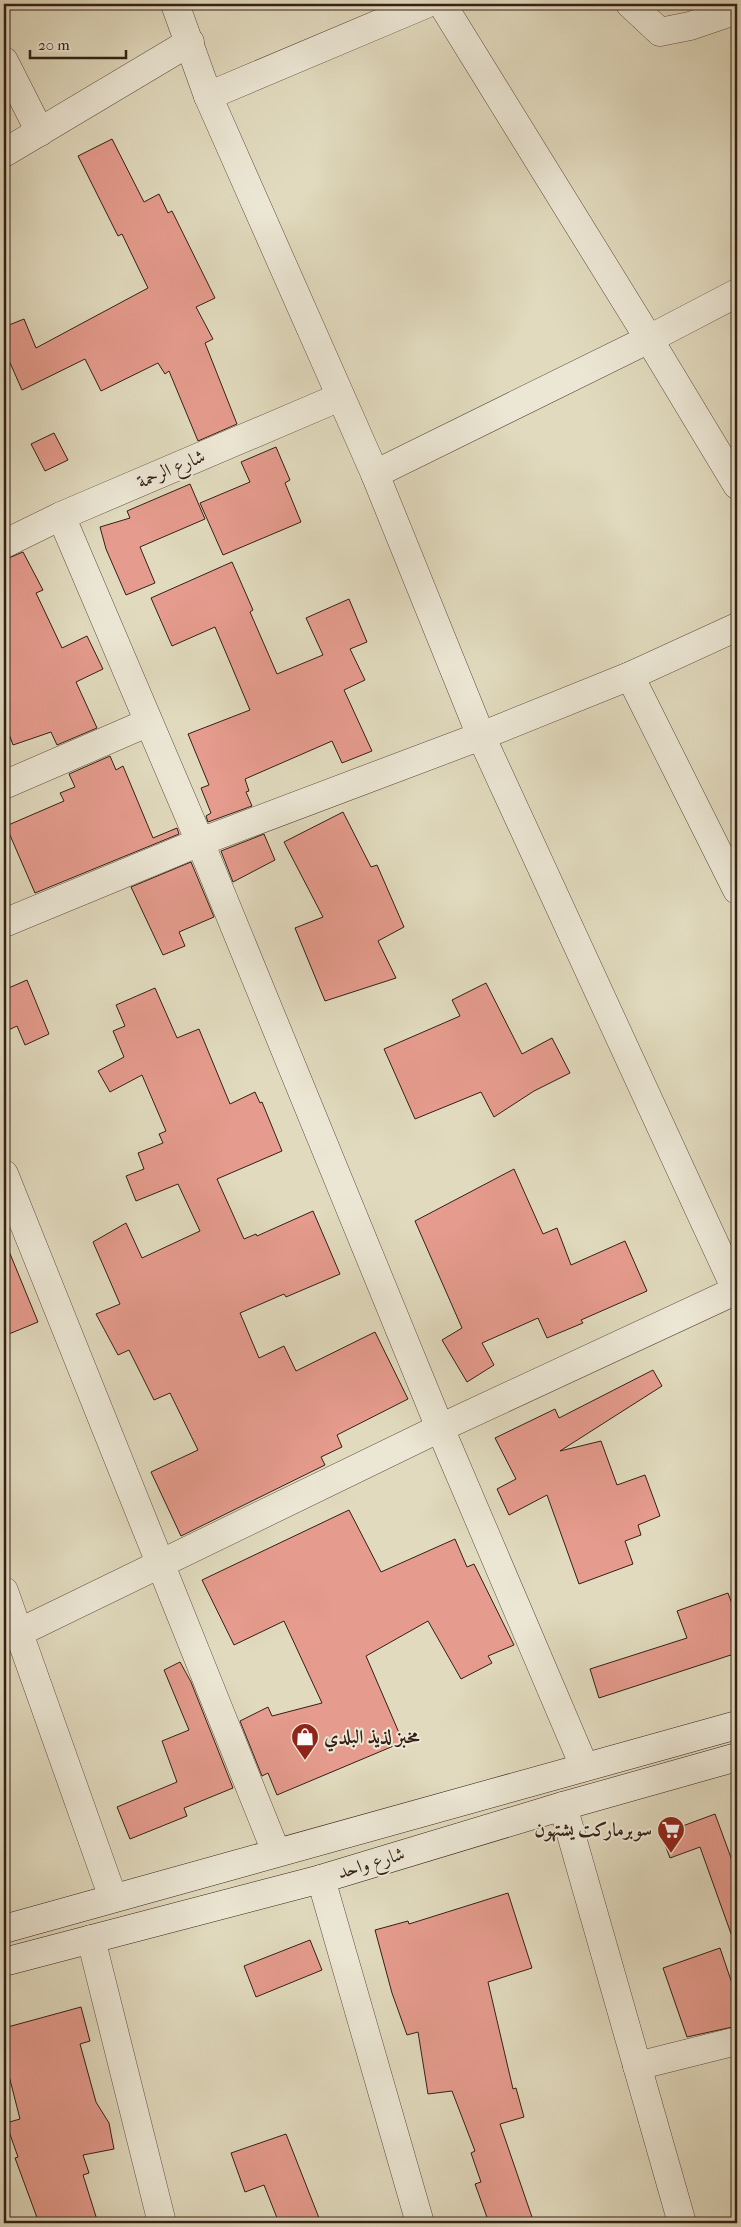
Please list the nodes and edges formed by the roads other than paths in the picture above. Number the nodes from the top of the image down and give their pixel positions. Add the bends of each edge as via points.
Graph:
1 (175, 4) edge
2 (426, 4) edge
3 (442, 4) edge
4 (630, 4) edge
5 (736, 13) edge
6 (190, 42) junction
7 (4, 60) edge
8 (208, 96) junction
9 (40, 132) junction
10 (4, 153) edge
11 (737, 293) edge
12 (649, 339) junction
13 (340, 397) junction
14 (375, 474) junction
15 (737, 485) edge
16 (61, 516) junction
17 (4, 544) edge
18 (737, 628) edge
19 (630, 676) junction
20 (147, 723) junction
21 (481, 736) junction
22 (4, 785) edge
23 (200, 842) junction
24 (737, 890) edge
25 (4, 923) edge
26 (4, 1174) edge
27 (737, 1291) edge
28 (440, 1428) junction
29 (159, 1564) junction
30 (4, 1591) edge
31 (18, 1633) junction
32 (737, 1725) edge
33 (737, 1758) edge
34 (584, 1766) junction
35 (563, 1806) junction
36 (276, 1852) junction
37 (321, 1879) junction
38 (176, 1882) junction
39 (113, 1898) junction
40 (186, 1914) junction
41 (4, 1929) edge
42 (91, 1939) junction
43 (4, 1962) edge
44 (737, 2041) edge
45 (637, 2066) junction
46 (162, 2223) edge
47 (420, 2223) edge
48 (682, 2223) edge

1 - 6 street
2 - 8 street
3 - 12 street
4 - 5 street via 660,32
6 - 8 street
6 - 9 street
7 - 9 street
8 - 13 street
9 - 10 street
11 - 12 street
12 - 14 street
12 - 15 street
13 - 14 street
13 - 16 street, شارع الرحمة
14 - 21 street
16 - 17 street, شارع الرحمة
16 - 20 street
18 - 19 street
19 - 21 street
19 - 24 street
20 - 22 street
20 - 23 street
21 - 23 street
21 - 27 street
23 - 25 street
23 - 28 street
26 - 29 street
27 - 28 street
28 - 29 street
28 - 34 street
29 - 31 street
29 - 36 street
30 - 31 street
31 - 39 street
32 - 34 street, شارع واحد
33 - 35 street, شارع واحد
34 - 36 street, شارع واحد
35 - 37 street, شارع واحد
35 - 45 street
36 - 38 street, شارع واحد
37 - 40 street, شارع واحد
37 - 47 street
38 - 39 street, شارع واحد
38 - 40 street
39 - 41 street, شارع واحد
40 - 42 street, شارع واحد
42 - 43 street, شارع واحد
42 - 46 street
44 - 45 street
45 - 48 street

